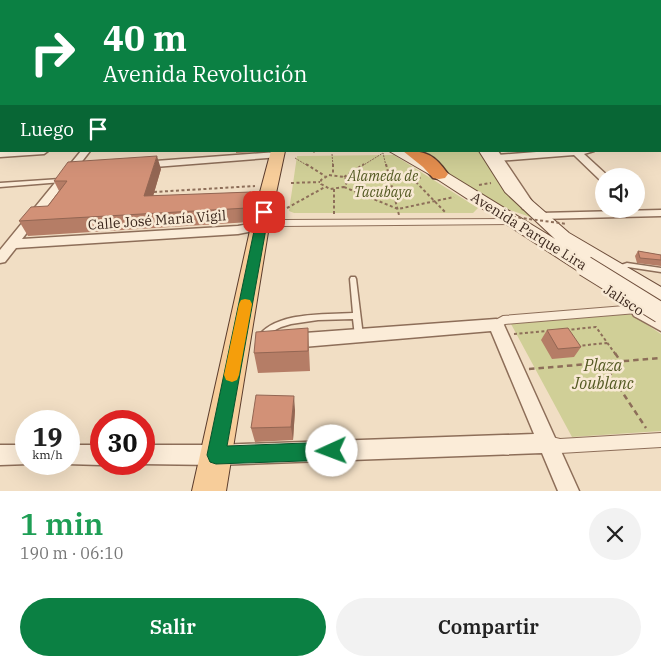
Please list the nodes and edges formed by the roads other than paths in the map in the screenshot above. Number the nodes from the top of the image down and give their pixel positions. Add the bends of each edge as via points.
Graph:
1 (29, 152) edge
2 (85, 152) edge
3 (398, 152) edge
4 (412, 152) edge
5 (576, 152) edge
6 (277, 153) edge
7 (0, 154) edge
8 (491, 154) edge
9 (129, 166) edge
10 (595, 170) edge
11 (435, 176) junction
12 (62, 181) junction
13 (0, 185) edge
14 (534, 211) junction
15 (595, 211) edge
16 (645, 212) edge
17 (661, 213) edge
18 (514, 222) junction
19 (260, 226) junction
20 (540, 239) junction
21 (13, 244) junction
22 (1, 258) edge
23 (661, 270) edge
24 (621, 272) junction
25 (353, 279) dead end
26 (661, 296) edge
27 (637, 308) junction
28 (661, 313) edge
29 (356, 316) junction
30 (661, 324) edge
31 (496, 325) junction
32 (358, 336) junction
33 (248, 344) junction
34 (657, 440) edge
35 (548, 443) junction
36 (0, 455) edge
37 (15, 455) edge
38 (155, 455) edge
39 (216, 455) junction
40 (209, 491) edge
41 (569, 491) edge

1 - 7 street
2 - 12 street via 75,171
3 - 11 main road, Avenida Parque Lira
4 - 11 highway via 429,163
5 - 8 street
5 - 10 street
6 - 9 street
6 - 19 main road
8 - 14 main road, Avenida Parque Lira via 510,189
11 - 18 main road, Avenida Parque Lira
12 - 13 lane
12 - 21 street
14 - 15 street
14 - 24 main road, Avenida Parque Lira via 564,237
16 - 17 street
18 - 19 street, Calle José María Vigil via 282,223
18 - 20 main road, Avenida Parque Lira
19 - 21 street, Calle José María Vigil
19 - 33 main road
20 - 27 street, Jalisco via 551,251
20 - 28 main road, Avenida Parque Lira, bridge
21 - 22 street
23 - 24 lane via 627,265
24 - 26 main road, Avenida Parque Lira
25 - 29 lane
27 - 30 street, Jalisco
27 - 31 street via 503,320
29 - 32 lane
29 - 33 lane via 278,324
31 - 32 street
31 - 35 street
32 - 33 street
33 - 39 main road
34 - 35 street via 560,446
35 - 39 street
35 - 41 street
36 - 37 street
38 - 39 street
39 - 40 main road

